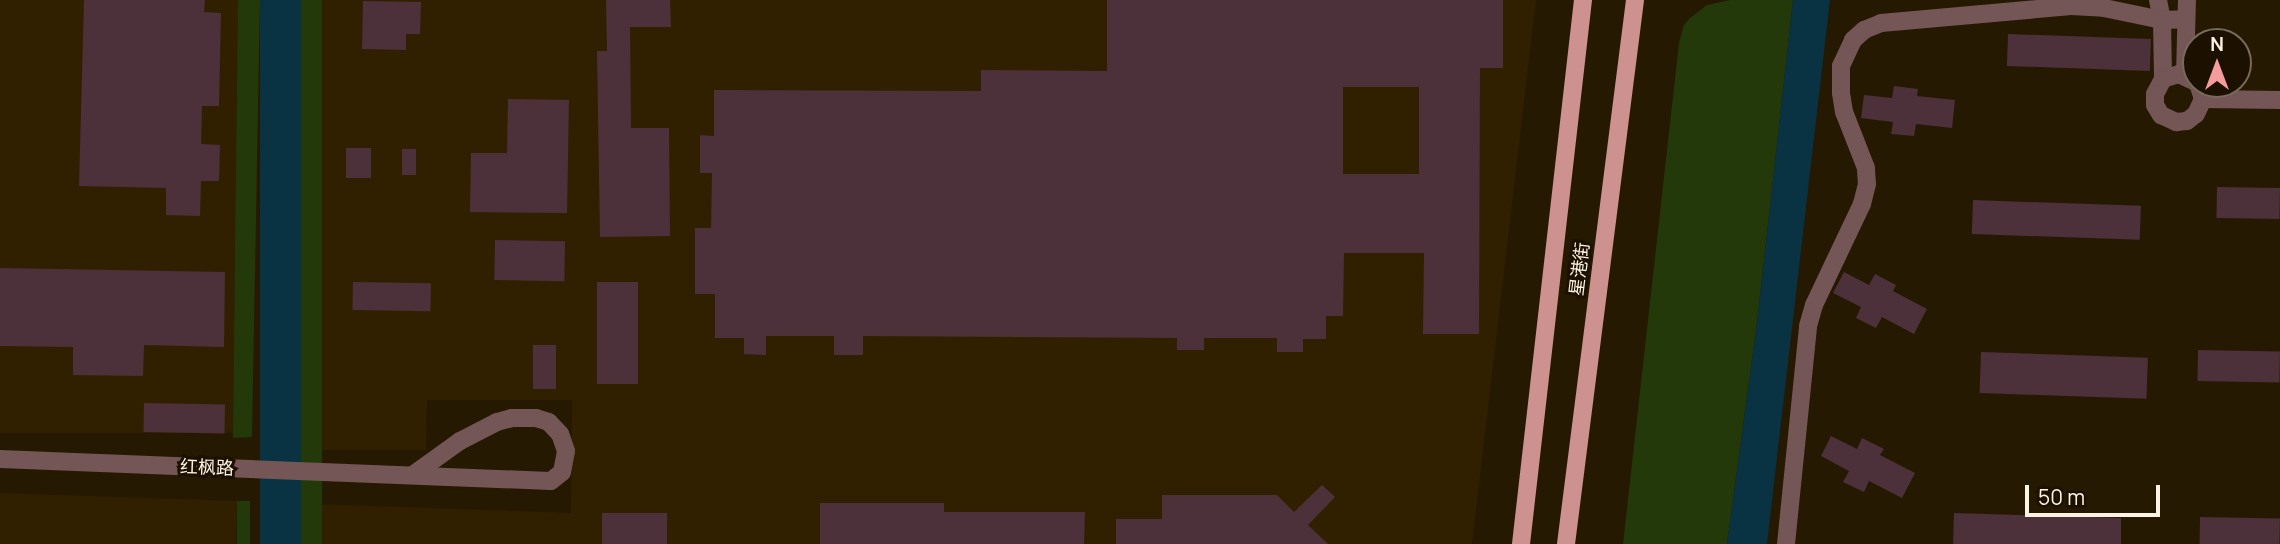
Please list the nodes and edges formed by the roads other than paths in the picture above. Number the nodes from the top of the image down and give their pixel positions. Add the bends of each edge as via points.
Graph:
1 (1583, 0) edge
2 (1635, 0) edge
3 (2158, 0) edge
4 (2188, 0) edge
5 (2186, 19) junction
6 (2162, 20) junction
7 (2187, 28) edge
8 (2163, 79) junction
9 (2182, 79) edge
10 (2252, 95) edge
11 (2198, 98) edge
12 (2280, 100) edge
13 (0, 459) edge
14 (414, 474) junction
15 (1521, 544) edge
16 (1566, 544) edge
17 (1786, 544) edge

1 - 15 main road, 星港街
2 - 16 main road, 星港街
3 - 6 street
4 - 5 street
5 - 6 street
5 - 7 street
6 - 8 street
6 - 17 street via 2071,6 1881,23 1864,30 1850,44 1841,66 1840,93 1866,168 1867,184 1808,327
8 - 9 street via 2174,75
8 - 11 street via 2155,105 2170,121 2192,118 2200,110
10 - 12 street
13 - 14 street, 红枫路
14 - 14 street, 红枫路 via 551,481 562,472 566,451 549,422 512,418 482,429

